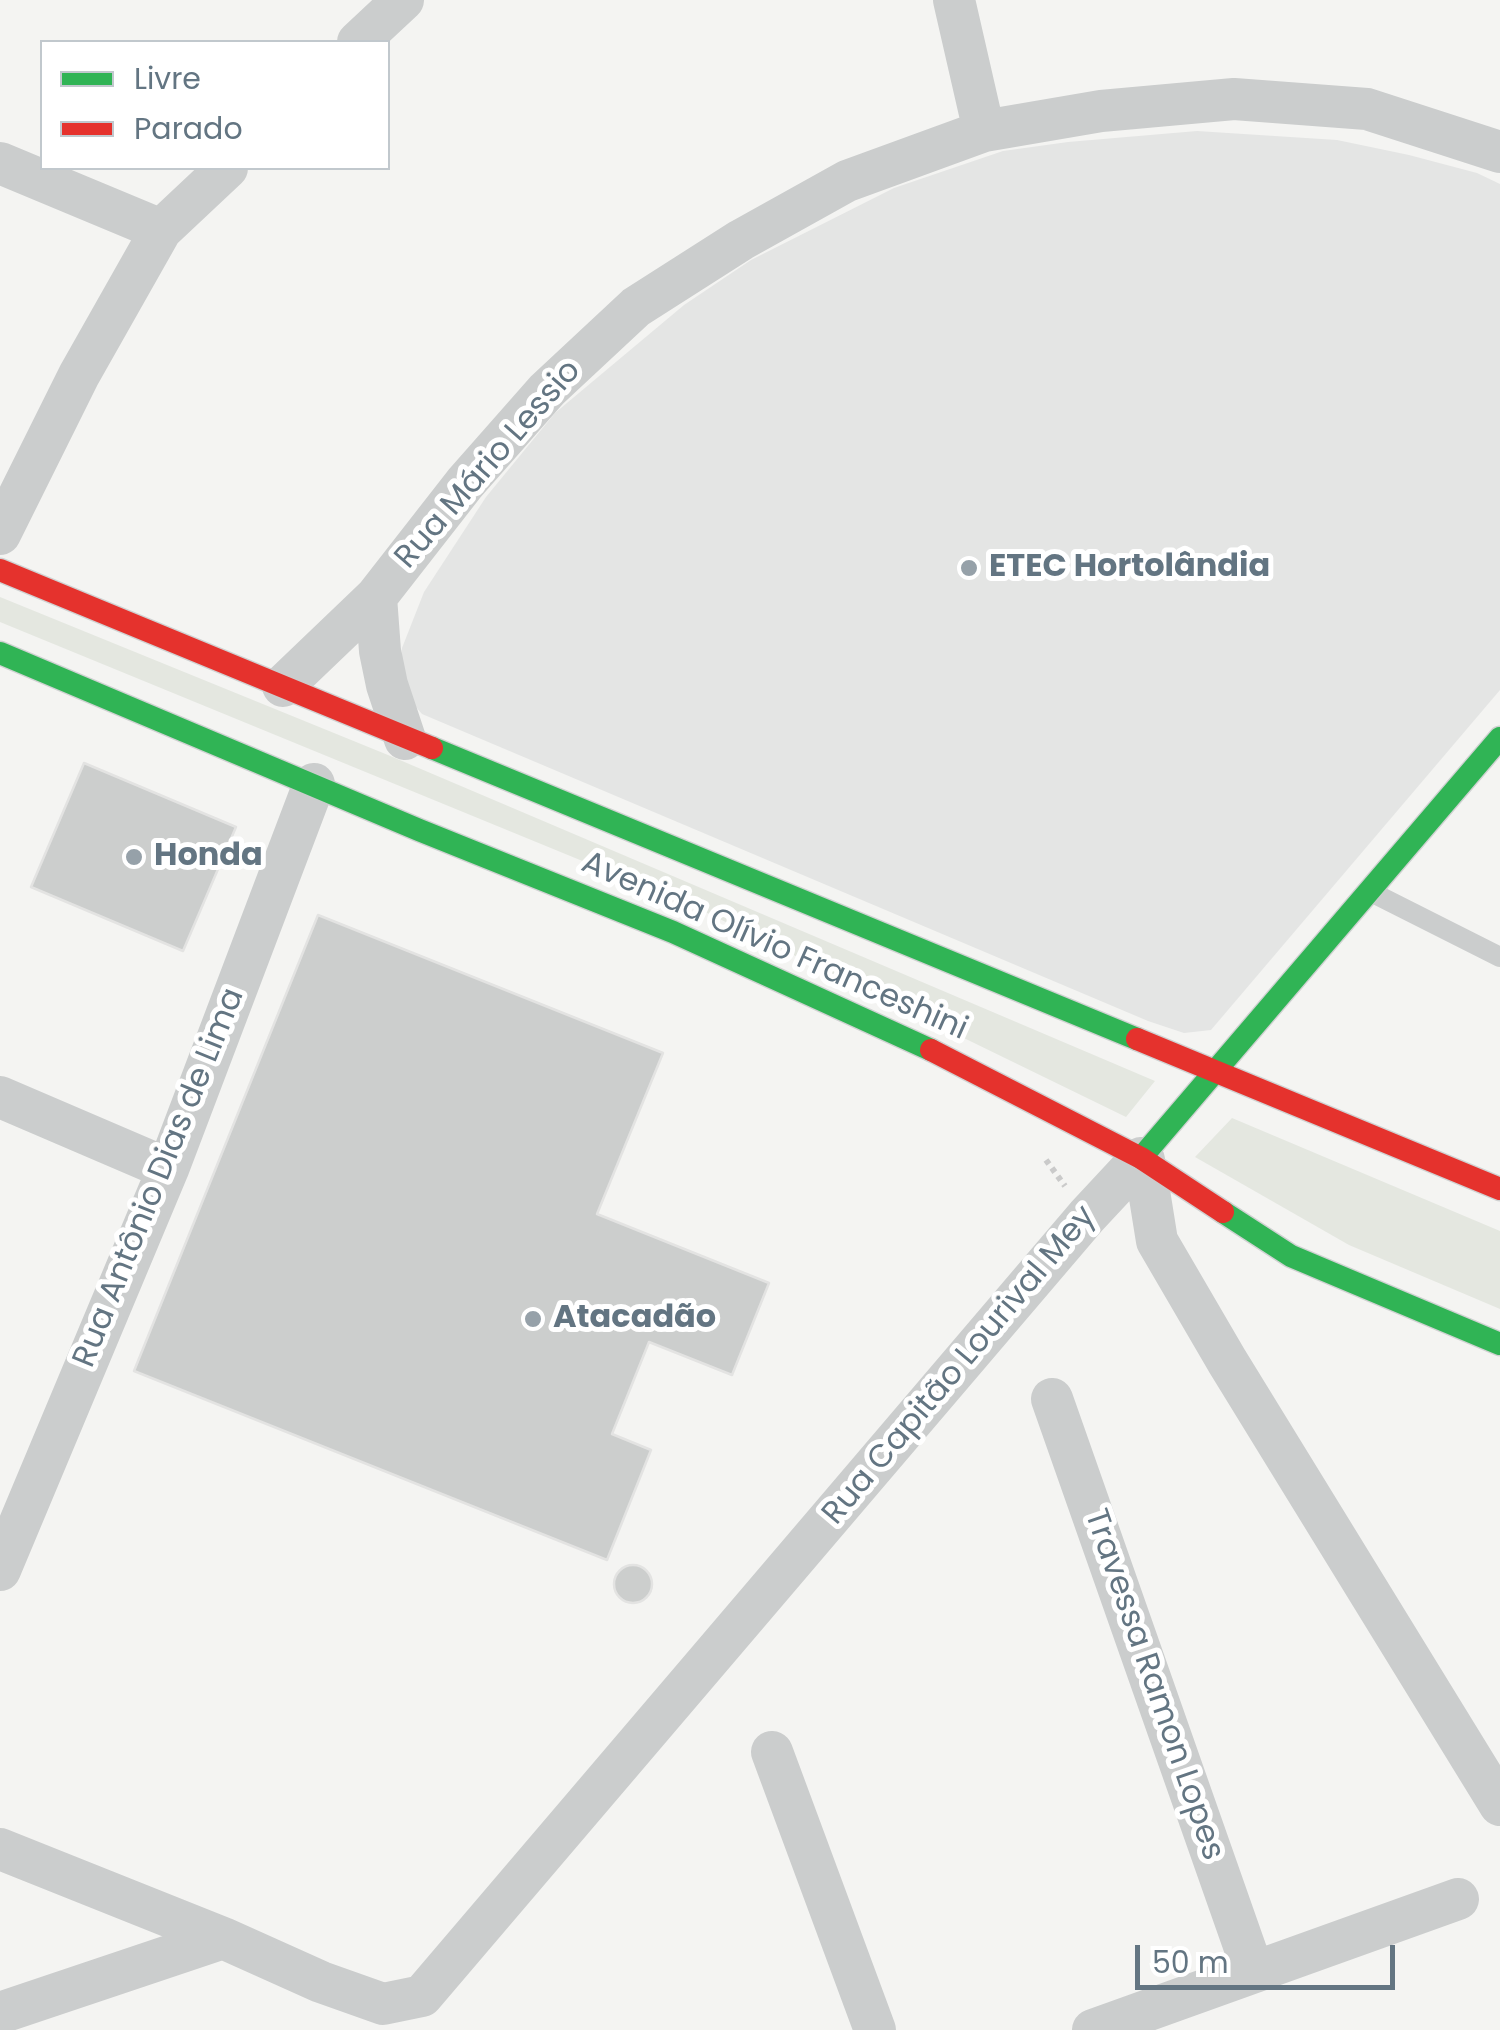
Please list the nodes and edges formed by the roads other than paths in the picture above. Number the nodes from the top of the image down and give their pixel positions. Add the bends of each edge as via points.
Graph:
1 (403, 0) edge
2 (954, 0) edge
3 (360, 40) edge
4 (984, 131) junction
5 (1500, 152) edge
6 (0, 162) edge
7 (224, 170) edge
8 (161, 230) junction
9 (0, 534) edge
10 (0, 570) edge
11 (376, 597) junction
12 (0, 653) edge
13 (284, 686) junction
14 (1500, 738) edge
15 (405, 739) junction
16 (314, 784) junction
17 (1371, 892) junction
18 (1500, 957) edge
19 (1213, 1070) junction
20 (0, 1098) edge
21 (1143, 1159) junction
22 (168, 1168) junction
23 (1500, 1189) edge
24 (1500, 1344) edge
25 (1052, 1400) dead end
26 (14, 1497) edge
27 (0, 1570) edge
28 (772, 1752) dead end
29 (1500, 1805) edge
30 (0, 1849) edge
31 (1458, 1899) dead end
32 (224, 1938) junction
33 (1253, 1971) junction
34 (0, 2013) edge
35 (874, 2030) edge
36 (1093, 2030) edge

1 - 3 street
2 - 4 street
4 - 5 street, Rua Mário Lessio via 1234,99 1367,109
4 - 11 street, Rua Mário Lessio via 847,181 636,307 546,390
6 - 8 street
7 - 8 street
8 - 9 street
10 - 13 main road, Avenida Olívio Franceshini
11 - 13 street, Rua Mário Lessio
11 - 15 street, Rua Mário Lessio via 380,651
12 - 16 main road, Avenida Olívio Franceshini
13 - 15 main road, Avenida Olívio Franceshini
14 - 17 main road, Rua Capitão Lourival Mey
15 - 19 main road, Avenida Olívio Franceshini
16 - 21 main road, Avenida Olívio Franceshini via 893,1031
16 - 22 street, Rua Antônio Dias de Lima
17 - 18 lane
17 - 19 main road, Rua Capitão Lourival Mey
19 - 21 main road, Rua Capitão Lourival Mey
19 - 23 main road, Avenida Olívio Franceshini
20 - 22 street
21 - 24 main road, Avenida Olívio Franceshini via 1291,1256
21 - 29 street via 1157,1241
21 - 32 street, Rua Capitão Lourival Mey via 1087,1216 422,1996 384,2004
22 - 26 street, Rua Antônio Dias de Lima
25 - 33 street, Travessa Ramon Lopes
26 - 27 street, Rua Antônio Dias de Lima
28 - 35 street
30 - 32 street
31 - 33 street
32 - 34 street
33 - 36 street

